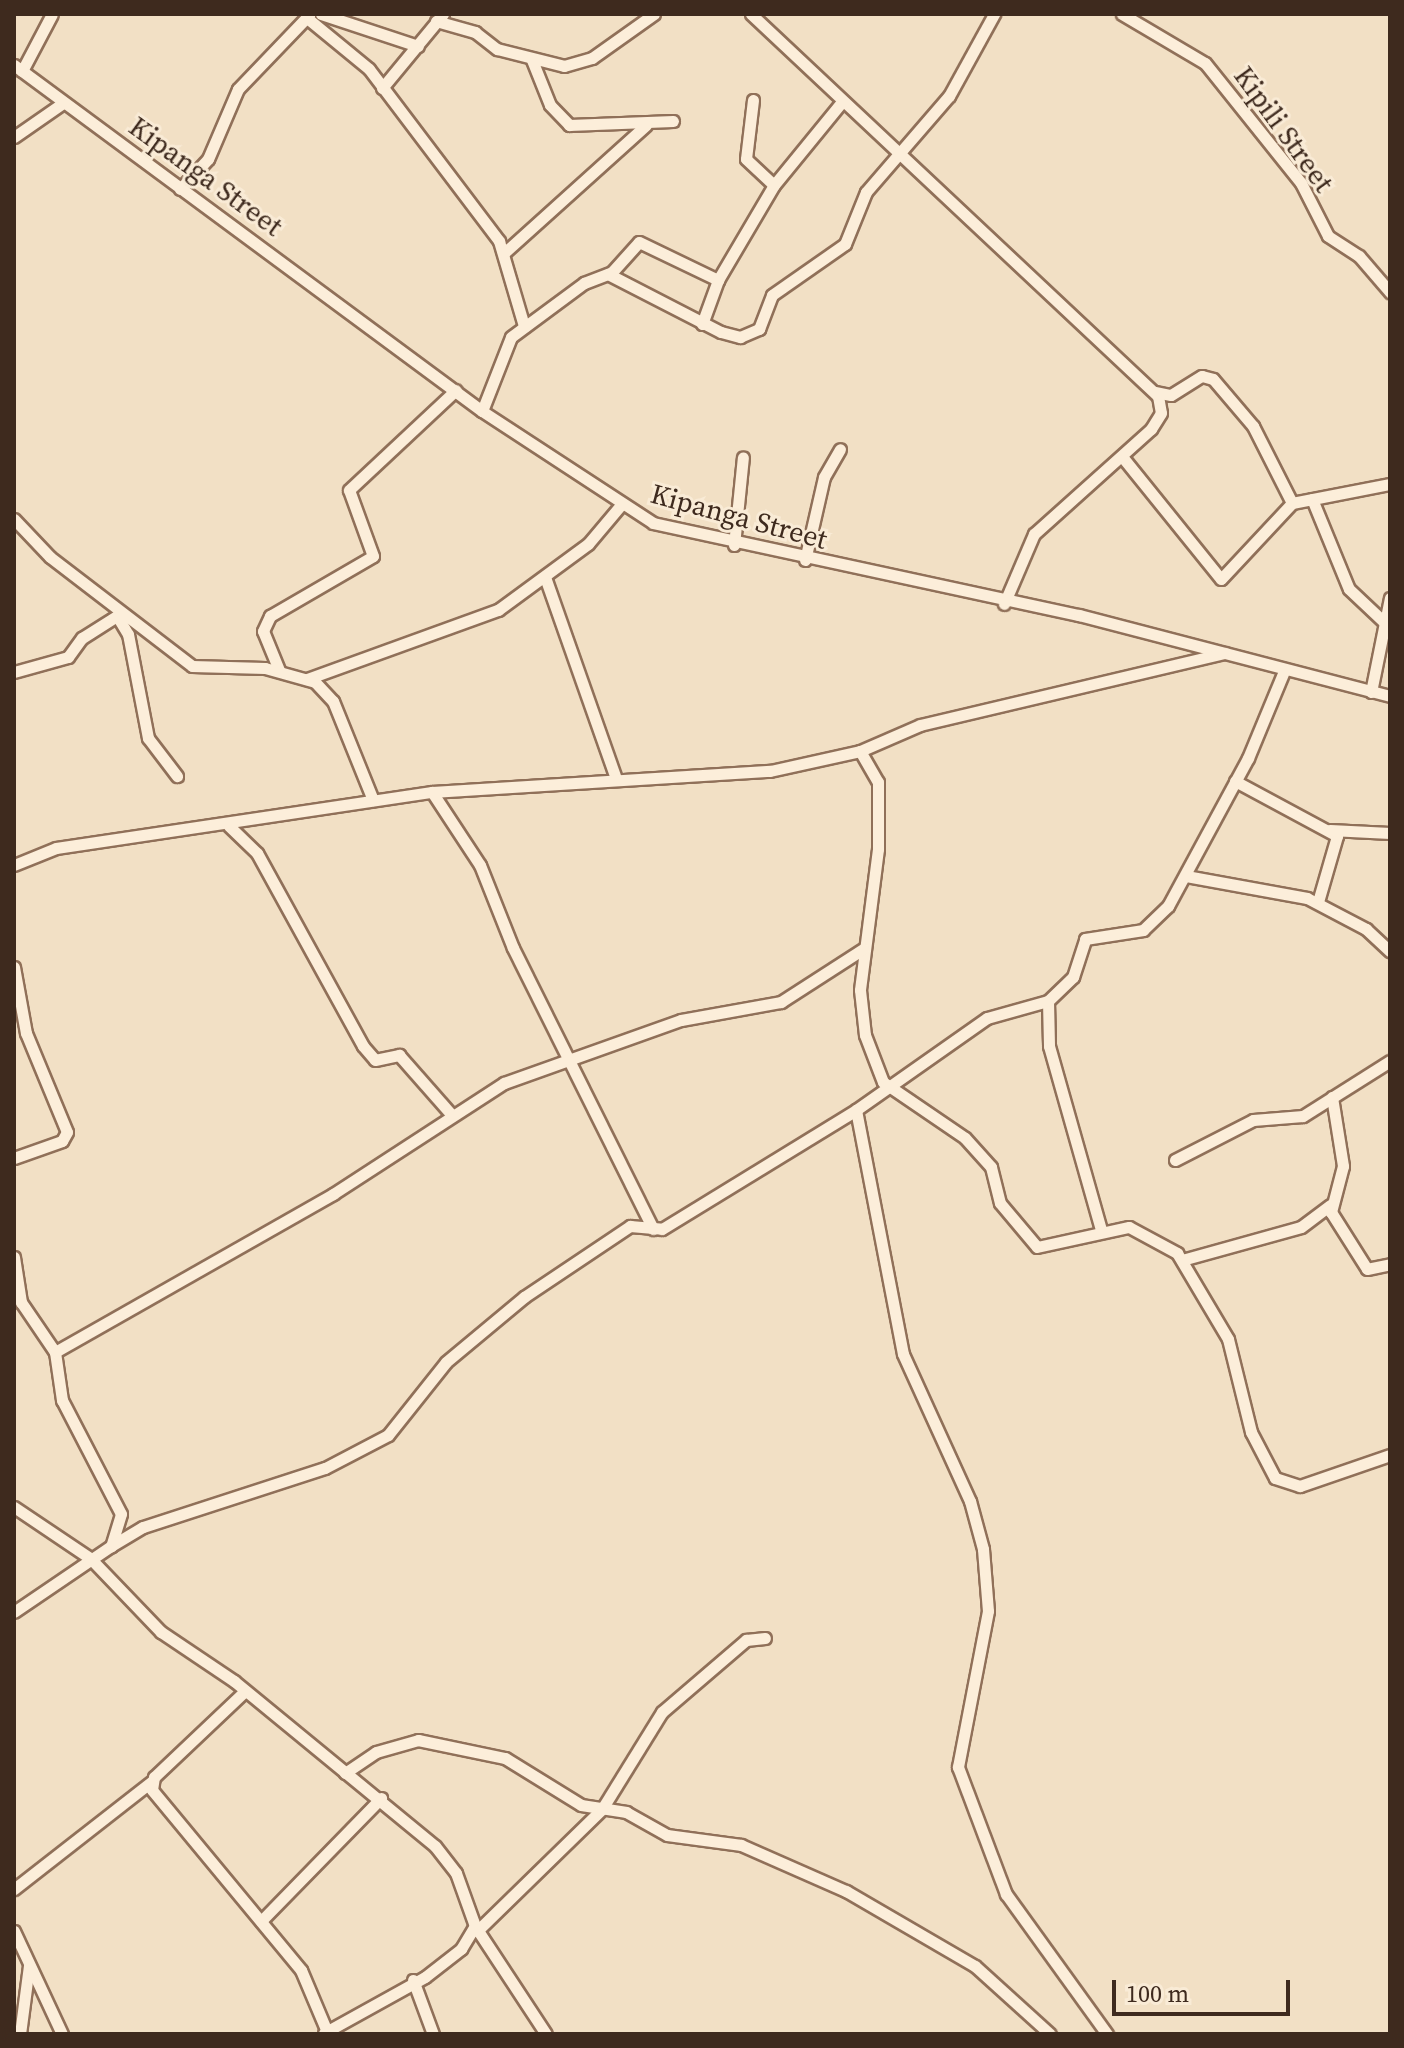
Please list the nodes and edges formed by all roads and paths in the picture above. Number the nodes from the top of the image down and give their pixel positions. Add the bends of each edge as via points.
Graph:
1 (52, 14) edge
2 (321, 14) edge
3 (654, 14) edge
4 (751, 14) edge
5 (994, 14) edge
6 (1122, 14) edge
7 (308, 16) edge
8 (440, 18) edge
9 (418, 46) junction
10 (532, 60) junction
11 (18, 68) edge
12 (382, 88) junction
13 (753, 100) dead end
14 (63, 103) junction
15 (840, 104) junction
16 (673, 121) dead end
17 (646, 125) junction
18 (14, 137) edge
19 (900, 157) junction
20 (774, 185) junction
21 (180, 189) junction
22 (504, 253) junction
23 (608, 274) junction
24 (718, 280) junction
25 (1390, 292) edge
26 (702, 324) junction
27 (524, 326) junction
28 (456, 390) junction
29 (1155, 392) junction
30 (482, 411) junction
31 (840, 449) dead end
32 (743, 457) dead end
33 (1124, 459) junction
34 (1390, 484) edge
35 (1312, 499) junction
36 (1292, 503) junction
37 (620, 506) junction
38 (14, 519) edge
39 (734, 545) junction
40 (805, 560) junction
41 (545, 577) junction
42 (1390, 598) edge
43 (1004, 604) junction
44 (121, 614) junction
45 (1383, 621) junction
46 (1226, 653) junction
47 (279, 670) junction
48 (1284, 671) junction
49 (14, 672) edge
50 (307, 679) junction
51 (1371, 692) junction
52 (1390, 696) edge
53 (860, 751) junction
54 (177, 776) dead end
55 (616, 779) junction
56 (1235, 781) junction
57 (432, 792) junction
58 (373, 800) junction
59 (229, 826) junction
60 (1329, 830) junction
61 (1390, 833) edge
62 (14, 865) edge
63 (1186, 876) junction
64 (1318, 902) junction
65 (863, 949) junction
66 (1390, 951) edge
67 (14, 967) edge
68 (1048, 1001) junction
69 (573, 1058) junction
70 (1390, 1061) edge
71 (890, 1087) junction
72 (1332, 1097) junction
73 (856, 1110) junction
74 (450, 1113) junction
75 (14, 1158) edge
76 (1175, 1160) dead end
77 (1330, 1205) junction
78 (653, 1229) junction
79 (1101, 1230) junction
80 (14, 1257) edge
81 (1182, 1260) junction
82 (1390, 1264) edge
83 (55, 1352) junction
84 (1390, 1455) edge
85 (14, 1507) edge
86 (111, 1546) junction
87 (90, 1558) junction
88 (14, 1612) edge
89 (765, 1638) dead end
90 (245, 1691) junction
91 (345, 1773) junction
92 (151, 1782) junction
93 (381, 1798) junction
94 (602, 1809) junction
95 (14, 1889) edge
96 (261, 1921) junction
97 (476, 1928) junction
98 (14, 1931) edge
99 (29, 1965) junction
100 (413, 1980) junction
101 (326, 2033) edge
102 (20, 2034) edge
103 (62, 2034) edge
104 (433, 2034) edge
105 (546, 2034) edge
106 (1050, 2034) edge
107 (1107, 2034) edge

1 - 11 street
2 - 9 street
3 - 10 street via 582,64
4 - 15 street
5 - 19 street via 955,87
6 - 25 street, Kipili Street via 1205,63 1301,183 1328,236 1359,256
7 - 12 street
7 - 21 street via 238,89 208,159
8 - 9 street
8 - 10 street
9 - 12 street
10 - 17 street via 550,105 569,125
11 - 14 street, Kipanga Street
12 - 22 street
13 - 20 street via 746,159
14 - 18 street
14 - 21 street, Kipanga Street
15 - 19 street
15 - 20 street
16 - 17 street
17 - 22 street
19 - 26 street via 866,192 845,244 772,295 762,327 740,337
19 - 29 street via 950,195
20 - 24 street
21 - 28 street, Kipanga Street
22 - 27 street
23 - 24 street via 643,242
23 - 26 street
23 - 27 street
24 - 26 street
27 - 30 street via 501,347
28 - 30 street, Kipanga Street
28 - 47 street via 349,490 373,556 270,616 263,631
29 - 33 street via 1161,413
29 - 36 street via 1171,395 1202,376 1213,379 1253,426
30 - 37 street, Kipanga Street
31 - 40 street via 824,477
32 - 39 street
33 - 36 street via 1221,579
33 - 43 street via 1047,519 1018,562
34 - 35 street
35 - 36 street
35 - 45 street via 1349,589
37 - 39 street, Kipanga Street
37 - 41 street
38 - 44 street via 39,547
39 - 40 street, Kipanga Street
40 - 43 street, Kipanga Street
41 - 50 street via 474,622
41 - 55 street
42 - 45 street
43 - 46 street, Kipanga Street
44 - 47 street via 194,667
44 - 49 street via 82,638 68,657
44 - 54 street via 148,738
45 - 51 street
46 - 48 street, Kipanga Street
46 - 53 street via 920,725
47 - 50 street
48 - 51 street, Kipanga Street
48 - 56 street
50 - 58 street via 333,701
51 - 52 street, Kipanga Street
53 - 55 street via 770,771
53 - 65 street via 878,782 878,849
55 - 57 street
56 - 60 street via 1284,813
56 - 63 street
57 - 58 street
57 - 69 street via 480,865 513,948
58 - 59 street
59 - 62 street via 56,848
59 - 74 street via 257,853 371,1058 399,1055
60 - 61 street via 1372,826
60 - 64 street via 1338,839
63 - 64 street
63 - 68 street via 1143,930 1085,939 1073,977
64 - 66 street
65 - 69 street via 781,1002 681,1020
65 - 71 street via 865,1035
67 - 75 street via 26,1033 45,1065 67,1132 62,1141
68 - 71 street via 987,1018
68 - 79 street via 1049,1046
69 - 74 street via 504,1083
69 - 78 street
70 - 72 street
71 - 73 street
71 - 79 street via 974,1148 994,1173 1000,1203 1037,1247
72 - 76 street via 1293,1119 1253,1120
72 - 77 street via 1343,1166
73 - 78 street
73 - 107 street via 903,1354 970,1501 983,1549 988,1611 958,1767 1006,1894
74 - 83 street via 333,1194
77 - 81 street via 1301,1227
77 - 82 street via 1361,1263 1372,1271
78 - 86 street via 630,1226 524,1297 446,1362 385,1436 325,1468 143,1527
79 - 81 street via 1144,1231
80 - 83 street via 24,1308
81 - 84 street via 1228,1339 1251,1432 1271,1473 1300,1486
83 - 86 street via 62,1400 120,1508
85 - 87 street
86 - 87 street
87 - 88 street
87 - 90 street via 161,1632
89 - 94 street via 746,1640 662,1712
90 - 91 street
90 - 92 street
91 - 93 street
91 - 94 street via 376,1752 418,1740 505,1758 571,1800
92 - 95 street
92 - 96 street via 161,1807
93 - 96 street
93 - 97 street via 452,1865
94 - 97 street
94 - 106 street via 626,1812 667,1835 741,1845 814,1875 982,1971
96 - 101 street via 301,1970
97 - 100 street via 461,1949
97 - 105 street
98 - 99 street
99 - 102 street
99 - 103 street
100 - 101 street
100 - 104 street

